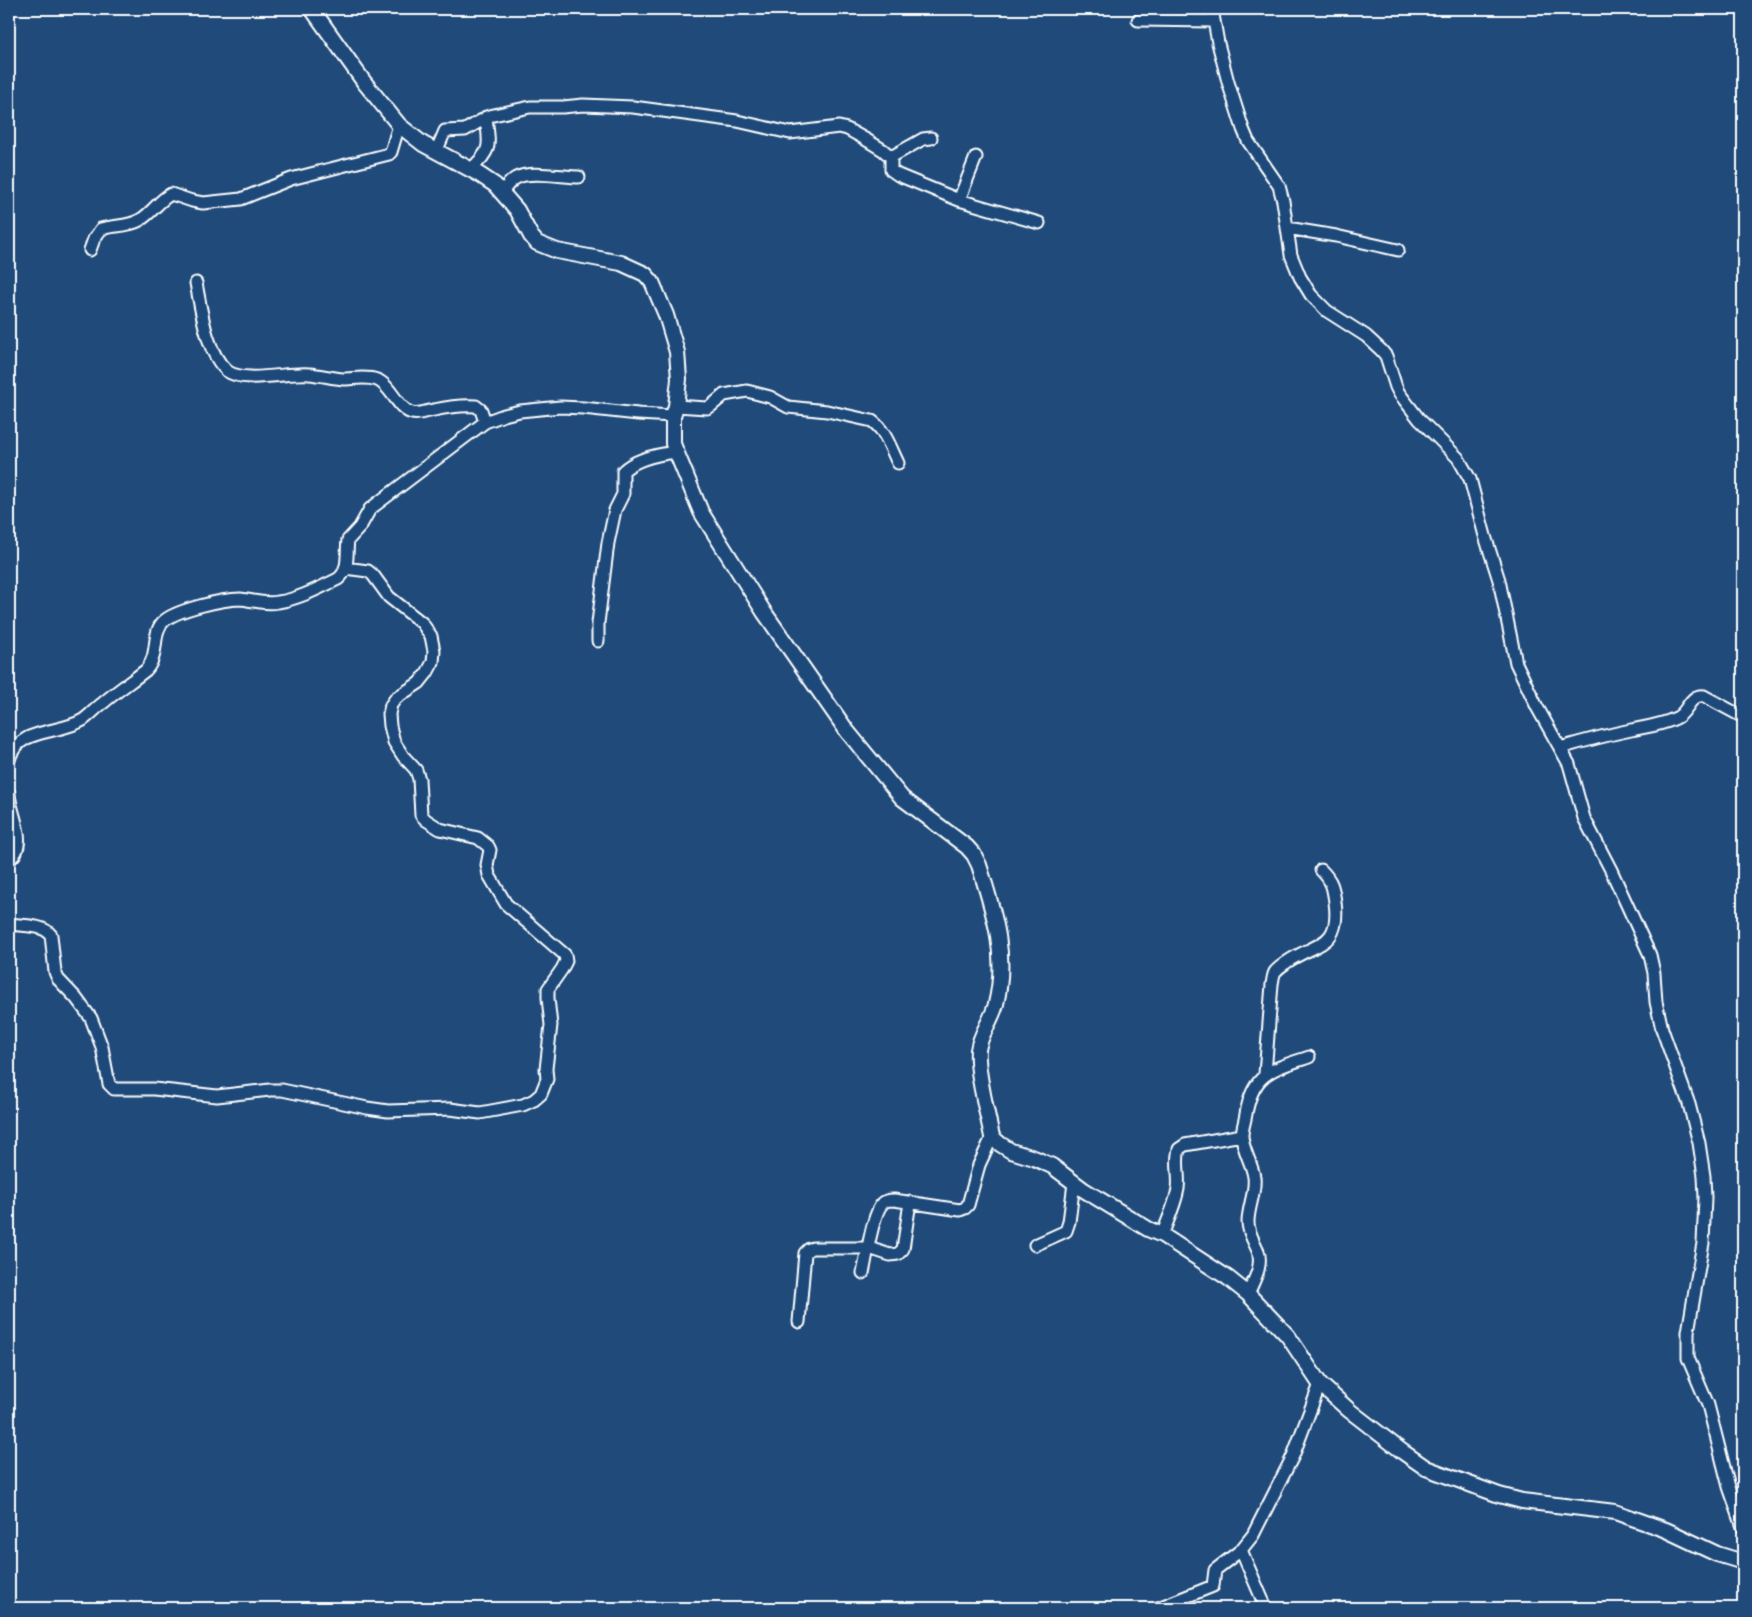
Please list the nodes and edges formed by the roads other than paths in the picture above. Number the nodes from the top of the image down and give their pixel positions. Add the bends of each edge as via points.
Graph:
1 (312, 9) edge
2 (1212, 9) edge
3 (1138, 20) dead end
4 (1214, 22) junction
5 (486, 117) junction
6 (399, 124) junction
7 (932, 138) dead end
8 (436, 152) junction
9 (891, 157) junction
10 (976, 157) dead end
11 (471, 169) junction
12 (578, 177) dead end
13 (502, 192) junction
14 (959, 200) junction
15 (1039, 223) dead end
16 (1288, 228) junction
17 (90, 250) dead end
18 (1398, 250) dead end
19 (196, 283) dead end
20 (675, 411) junction
21 (485, 422) junction
22 (676, 452) junction
23 (898, 463) dead end
24 (345, 568) junction
25 (598, 640) dead end
26 (1743, 717) edge
27 (1560, 748) junction
28 (9, 760) edge
29 (9, 793) edge
30 (9, 860) edge
31 (1322, 870) dead end
32 (9, 924) edge
33 (1309, 1057) dead end
34 (1265, 1074) junction
35 (1242, 1135) junction
36 (992, 1138) junction
37 (1074, 1183) junction
38 (910, 1202) junction
39 (1162, 1235) junction
40 (1035, 1245) dead end
41 (869, 1248) junction
42 (864, 1273) dead end
43 (1248, 1294) junction
44 (799, 1322) dead end
45 (1320, 1384) junction
46 (1743, 1527) edge
47 (1241, 1550) junction
48 (1743, 1562) edge
49 (1158, 1608) edge
50 (1266, 1608) edge

1 - 6 street via 364,82
2 - 4 street
3 - 4 street
4 - 16 street via 1241,122 1248,141 1279,186
5 - 8 street via 465,130 445,131
5 - 9 street via 530,107 582,105 664,110 790,133 839,127 865,139
5 - 11 street via 487,152
6 - 8 street via 412,137
6 - 17 street via 389,154 291,179 242,199 199,203 171,194 139,221 101,229
7 - 9 street via 919,141
8 - 11 street
9 - 14 street via 890,167 894,173
10 - 14 street
11 - 13 street
12 - 13 street via 518,176
13 - 20 street via 537,242 557,251 621,263 644,274 652,282 677,352 679,379
14 - 15 street
16 - 18 street
16 - 27 street via 1295,268 1312,295 1327,311 1382,350 1399,393 1419,419 1458,458 1470,479 1499,580 1516,663
19 - 21 street via 214,352 235,375 306,374 374,379 409,412 418,414 476,406
20 - 21 street via 638,414 560,407 520,411
20 - 22 street via 672,435
20 - 23 street via 707,408 724,395 747,391 770,397 788,407 872,421 884,435
21 - 24 street via 370,509 348,540
22 - 25 street via 653,456 623,471 623,494 614,513 608,543
22 - 36 street via 693,497 708,524 834,715 902,798 971,851 977,860 998,932 1001,959 996,1004 978,1052
24 - 28 street via 338,579 290,599 265,603 232,600 195,607 169,617 159,628 154,657 146,670 82,720 17,744
24 - 32 street via 373,574 389,597 422,622 431,636 434,651 430,668 419,683 396,698 389,714 394,742 416,770 419,779 421,815 440,830 478,838 488,846 489,875 506,904 565,955 566,961 548,989 551,1025 546,1079 541,1094 523,1105 480,1113 450,1109 381,1110 282,1090 218,1096 154,1089 114,1090 109,1084 102,1047 90,1018 55,972 51,935 43,929
26 - 27 street via 1704,696 1698,696 1682,715 1667,722
27 - 46 street via 1569,764 1584,818 1650,955 1662,1029 1696,1128 1704,1176 1705,1216 1688,1358 1708,1405
29 - 30 street via 19,846
31 - 34 street via 1330,879 1334,894 1335,925 1328,939 1317,948 1300,954 1275,972
33 - 34 street
34 - 35 street via 1248,1102
35 - 39 street via 1185,1145 1180,1149 1178,1188
35 - 43 street via 1254,1177 1249,1229 1260,1262
36 - 37 street via 1011,1151 1044,1162
36 - 38 street via 965,1208 960,1210
37 - 39 street
37 - 40 street via 1066,1231
38 - 41 street via 888,1200 882,1204 874,1220
38 - 41 street via 901,1252 895,1256
39 - 43 street
41 - 42 street
41 - 44 street via 806,1250
43 - 45 street via 1288,1336
45 - 47 street via 1290,1462 1257,1529
45 - 48 street via 1415,1462 1441,1474 1522,1501 1615,1512
47 - 49 street via 1215,1570 1213,1586
47 - 50 street

